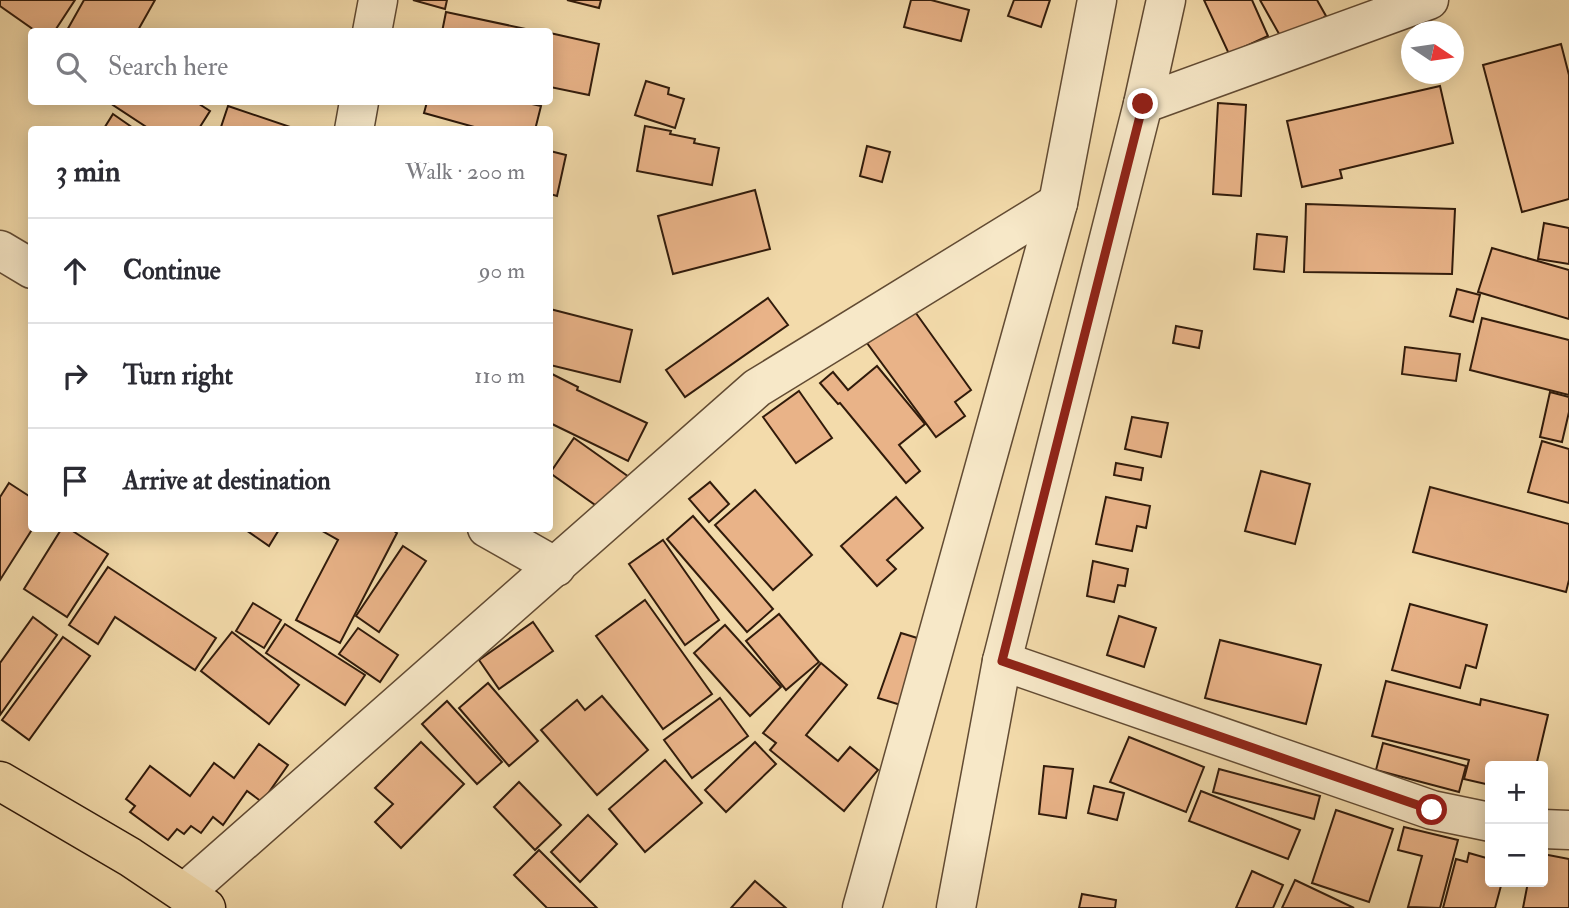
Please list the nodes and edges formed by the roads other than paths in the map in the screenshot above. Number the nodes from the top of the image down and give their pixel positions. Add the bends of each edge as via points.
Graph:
1 (378, 0) edge
2 (1097, 0) edge
3 (1166, 0) edge
4 (1430, 0) edge
5 (373, 28) edge
6 (1143, 104) junction
7 (358, 105) edge
8 (355, 126) edge
9 (1058, 203) junction
10 (0, 250) edge
11 (28, 267) edge
12 (494, 532) edge
13 (556, 567) junction
14 (1002, 661) junction
15 (0, 781) edge
16 (1485, 821) edge
17 (1548, 829) edge
18 (1569, 830) edge
19 (195, 900) edge
20 (862, 908) edge
21 (956, 908) edge

1 - 5 street
2 - 9 street
3 - 6 street
4 - 6 street
6 - 14 street
7 - 8 street
9 - 13 street via 757,388
9 - 20 street
10 - 11 street
12 - 13 street
13 - 19 street
14 - 16 street via 1432,810
14 - 21 street
15 - 19 main road
17 - 18 street

